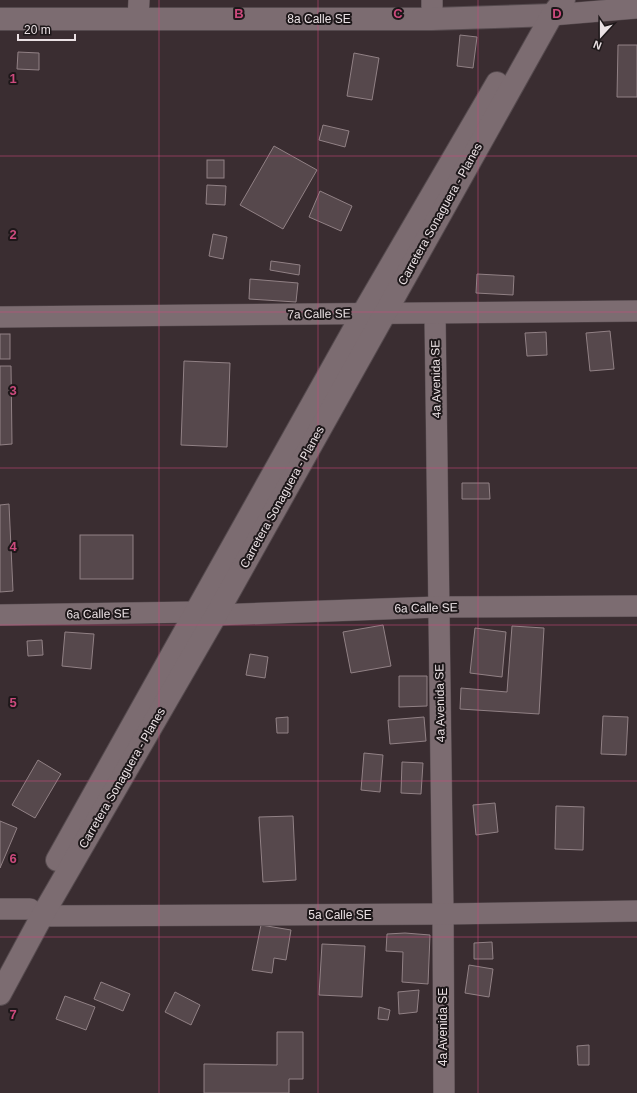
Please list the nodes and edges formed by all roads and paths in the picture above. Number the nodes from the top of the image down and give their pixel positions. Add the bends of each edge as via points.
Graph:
1 (550, 7) edge
2 (637, 8) edge
3 (432, 9) edge
4 (139, 10) edge
5 (0, 20) edge
6 (637, 311) edge
7 (374, 314) junction
8 (435, 314) junction
9 (0, 317) edge
10 (637, 606) edge
11 (438, 607) junction
12 (206, 614) junction
13 (0, 615) edge
14 (0, 909) edge
15 (637, 911) edge
16 (36, 912) junction
17 (444, 914) junction
18 (0, 963) edge
19 (0, 994) edge
20 (444, 1093) edge

1 - 2 street, 8a Calle SE
1 - 3 main road, 8a Calle SE
1 - 7 main road, Carretera Sonaguera - Planes
3 - 4 main road, 8a Calle SE
4 - 5 main road, 8a Calle SE
6 - 8 street, 7a Calle SE
7 - 8 street, 7a Calle SE
7 - 9 street, 7a Calle SE
7 - 12 main road, Carretera Sonaguera - Planes
8 - 11 street, 4a Avenida SE
10 - 11 street, 6a Calle SE
11 - 12 street, 6a Calle SE
11 - 17 street, 4a Avenida SE
12 - 13 street, 6a Calle SE
12 - 16 main road, Carretera Sonaguera - Planes
14 - 16 street, 5a Calle SE
15 - 17 street, 5a Calle SE
16 - 17 street, 5a Calle SE
16 - 18 main road, Carretera Sonaguera - Planes
16 - 19 main road, Carretera Sonaguera - Planes
17 - 20 street, 4a Avenida SE

